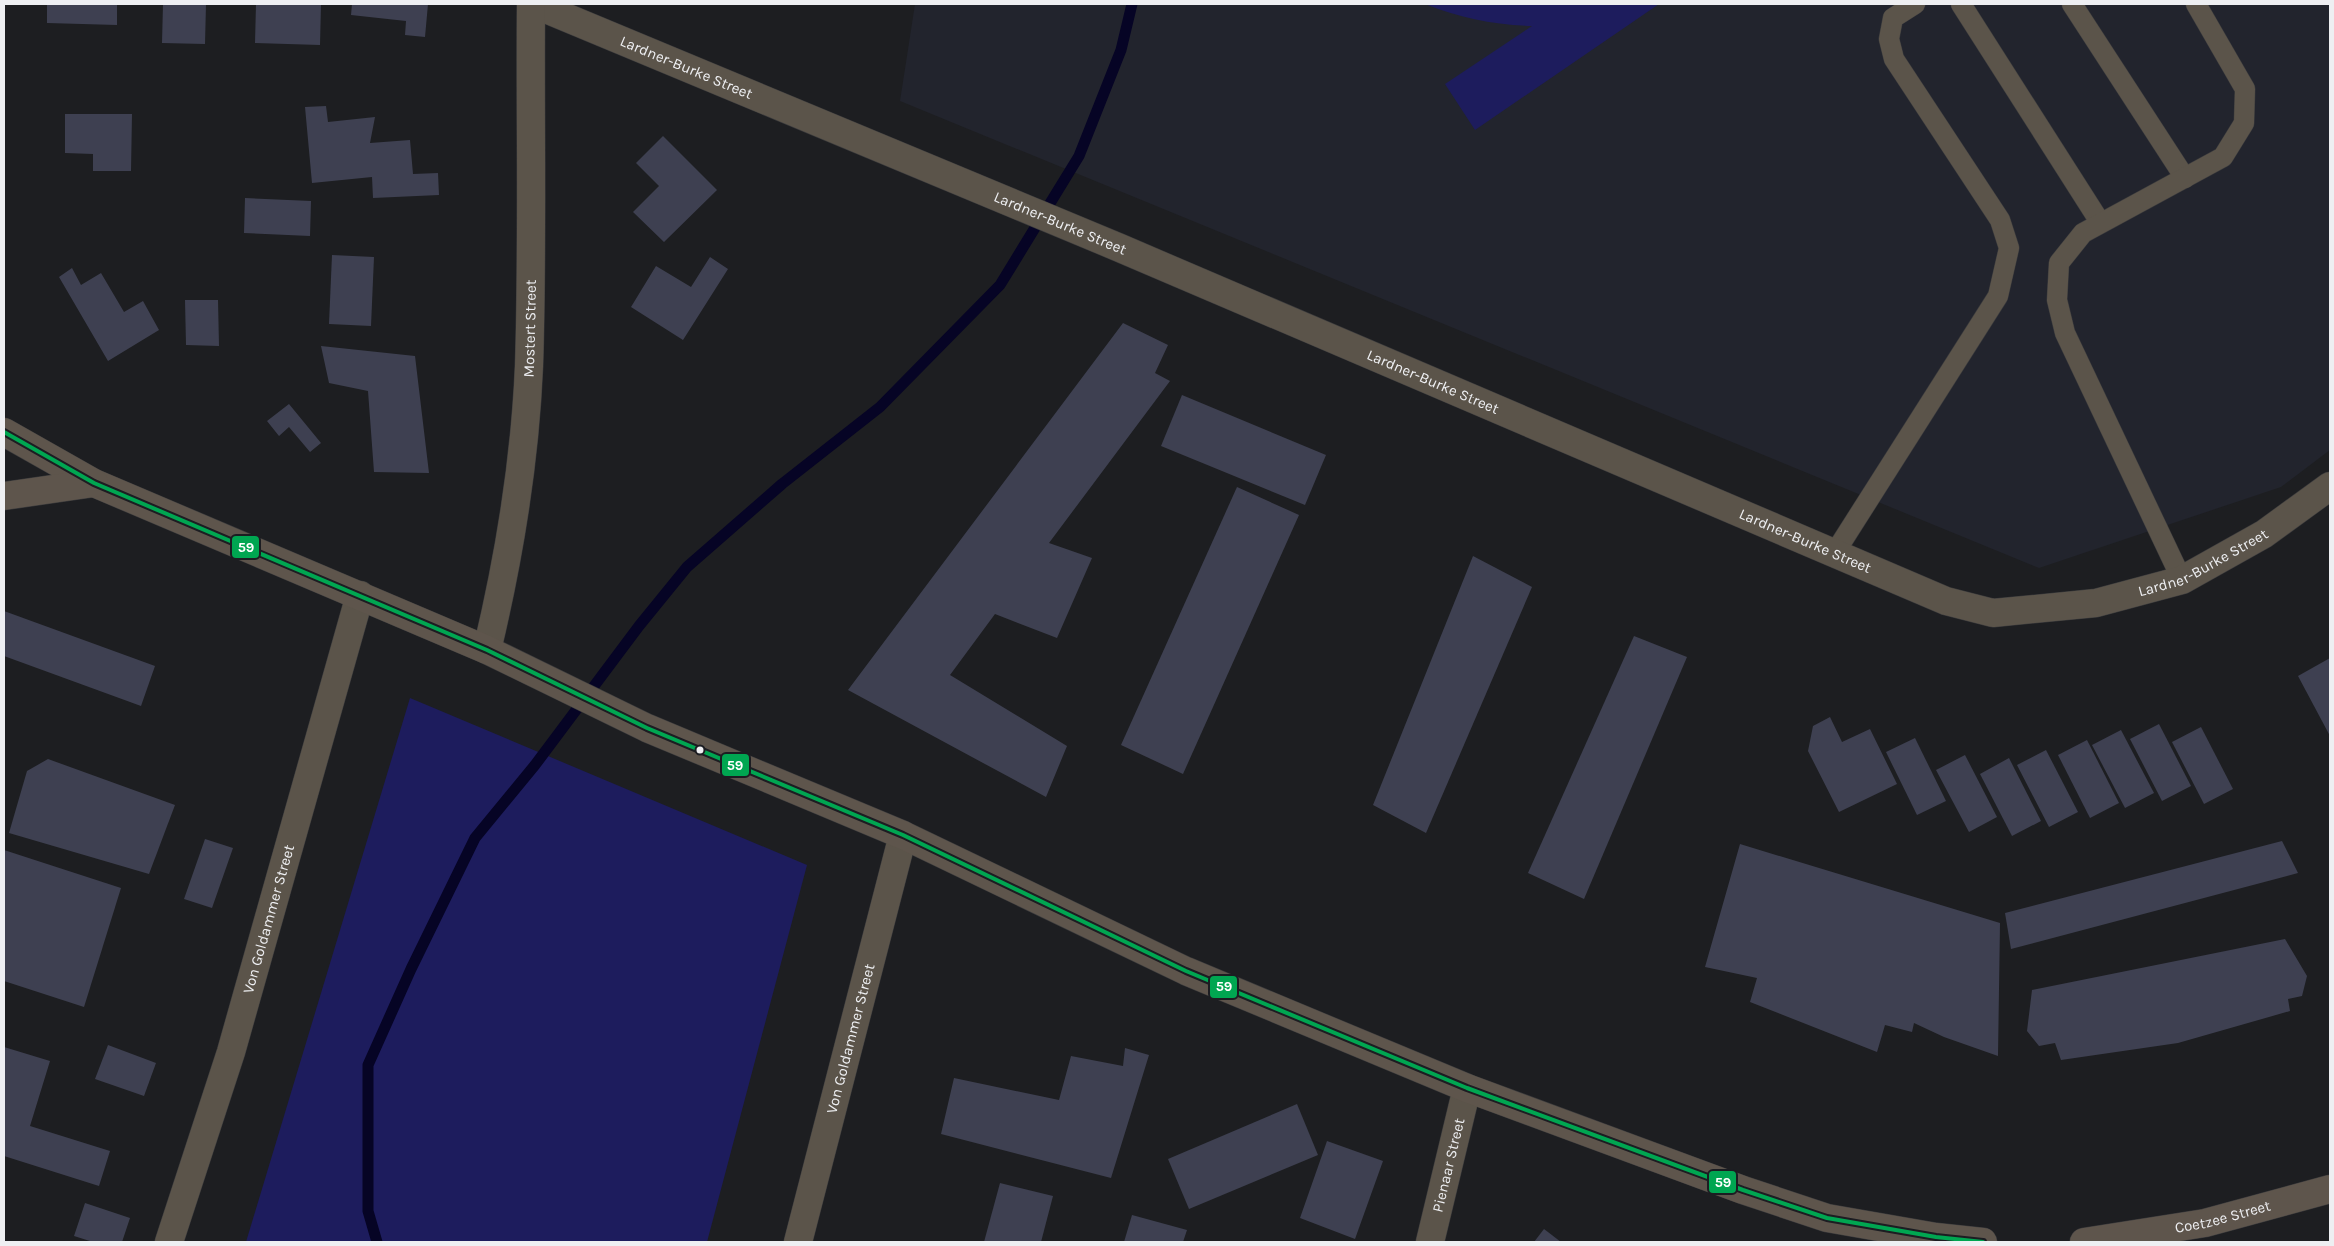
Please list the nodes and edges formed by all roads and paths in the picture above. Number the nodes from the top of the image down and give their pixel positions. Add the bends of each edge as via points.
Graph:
1 (532, 4) edge
2 (1915, 4) edge
3 (1961, 4) edge
4 (2072, 4) edge
5 (2196, 4) edge
6 (2184, 178) junction
7 (2100, 222) junction
8 (4, 432) edge
9 (94, 483) junction
10 (2330, 486) edge
11 (4, 496) edge
12 (1834, 554) junction
13 (2182, 580) junction
14 (360, 595) junction
15 (487, 650) junction
16 (903, 836) junction
17 (1467, 1088) junction
18 (2330, 1189) edge
19 (169, 1242) edge
20 (798, 1242) edge
21 (1430, 1242) edge
22 (1983, 1242) edge
23 (2084, 1242) edge

1 - 12 street, Lardner-Burke Street via 1120,248
1 - 15 street, Mostert Street via 529,367 515,514
2 - 12 lane via 1893,18 1889,39 1894,59 2000,220 2009,248 1998,296
3 - 7 lane
4 - 6 lane
5 - 6 lane via 2246,89 2244,123 2223,157
6 - 7 lane
7 - 13 lane via 2083,233 2059,264 2057,300 2064,333
8 - 9 street
9 - 11 street
9 - 14 street
10 - 13 street, Lardner-Burke Street via 2264,534
12 - 13 street, Lardner-Burke Street via 1946,601 1994,613 2096,603
14 - 15 street
14 - 19 street, Von Goldammer Street via 231,1052
15 - 16 street via 647,728
16 - 17 street via 1186,971
16 - 20 street, Von Goldammer Street
17 - 21 street, Pienaar Street
17 - 22 street via 1827,1218
18 - 23 street, Coetzee Street via 2205,1223

